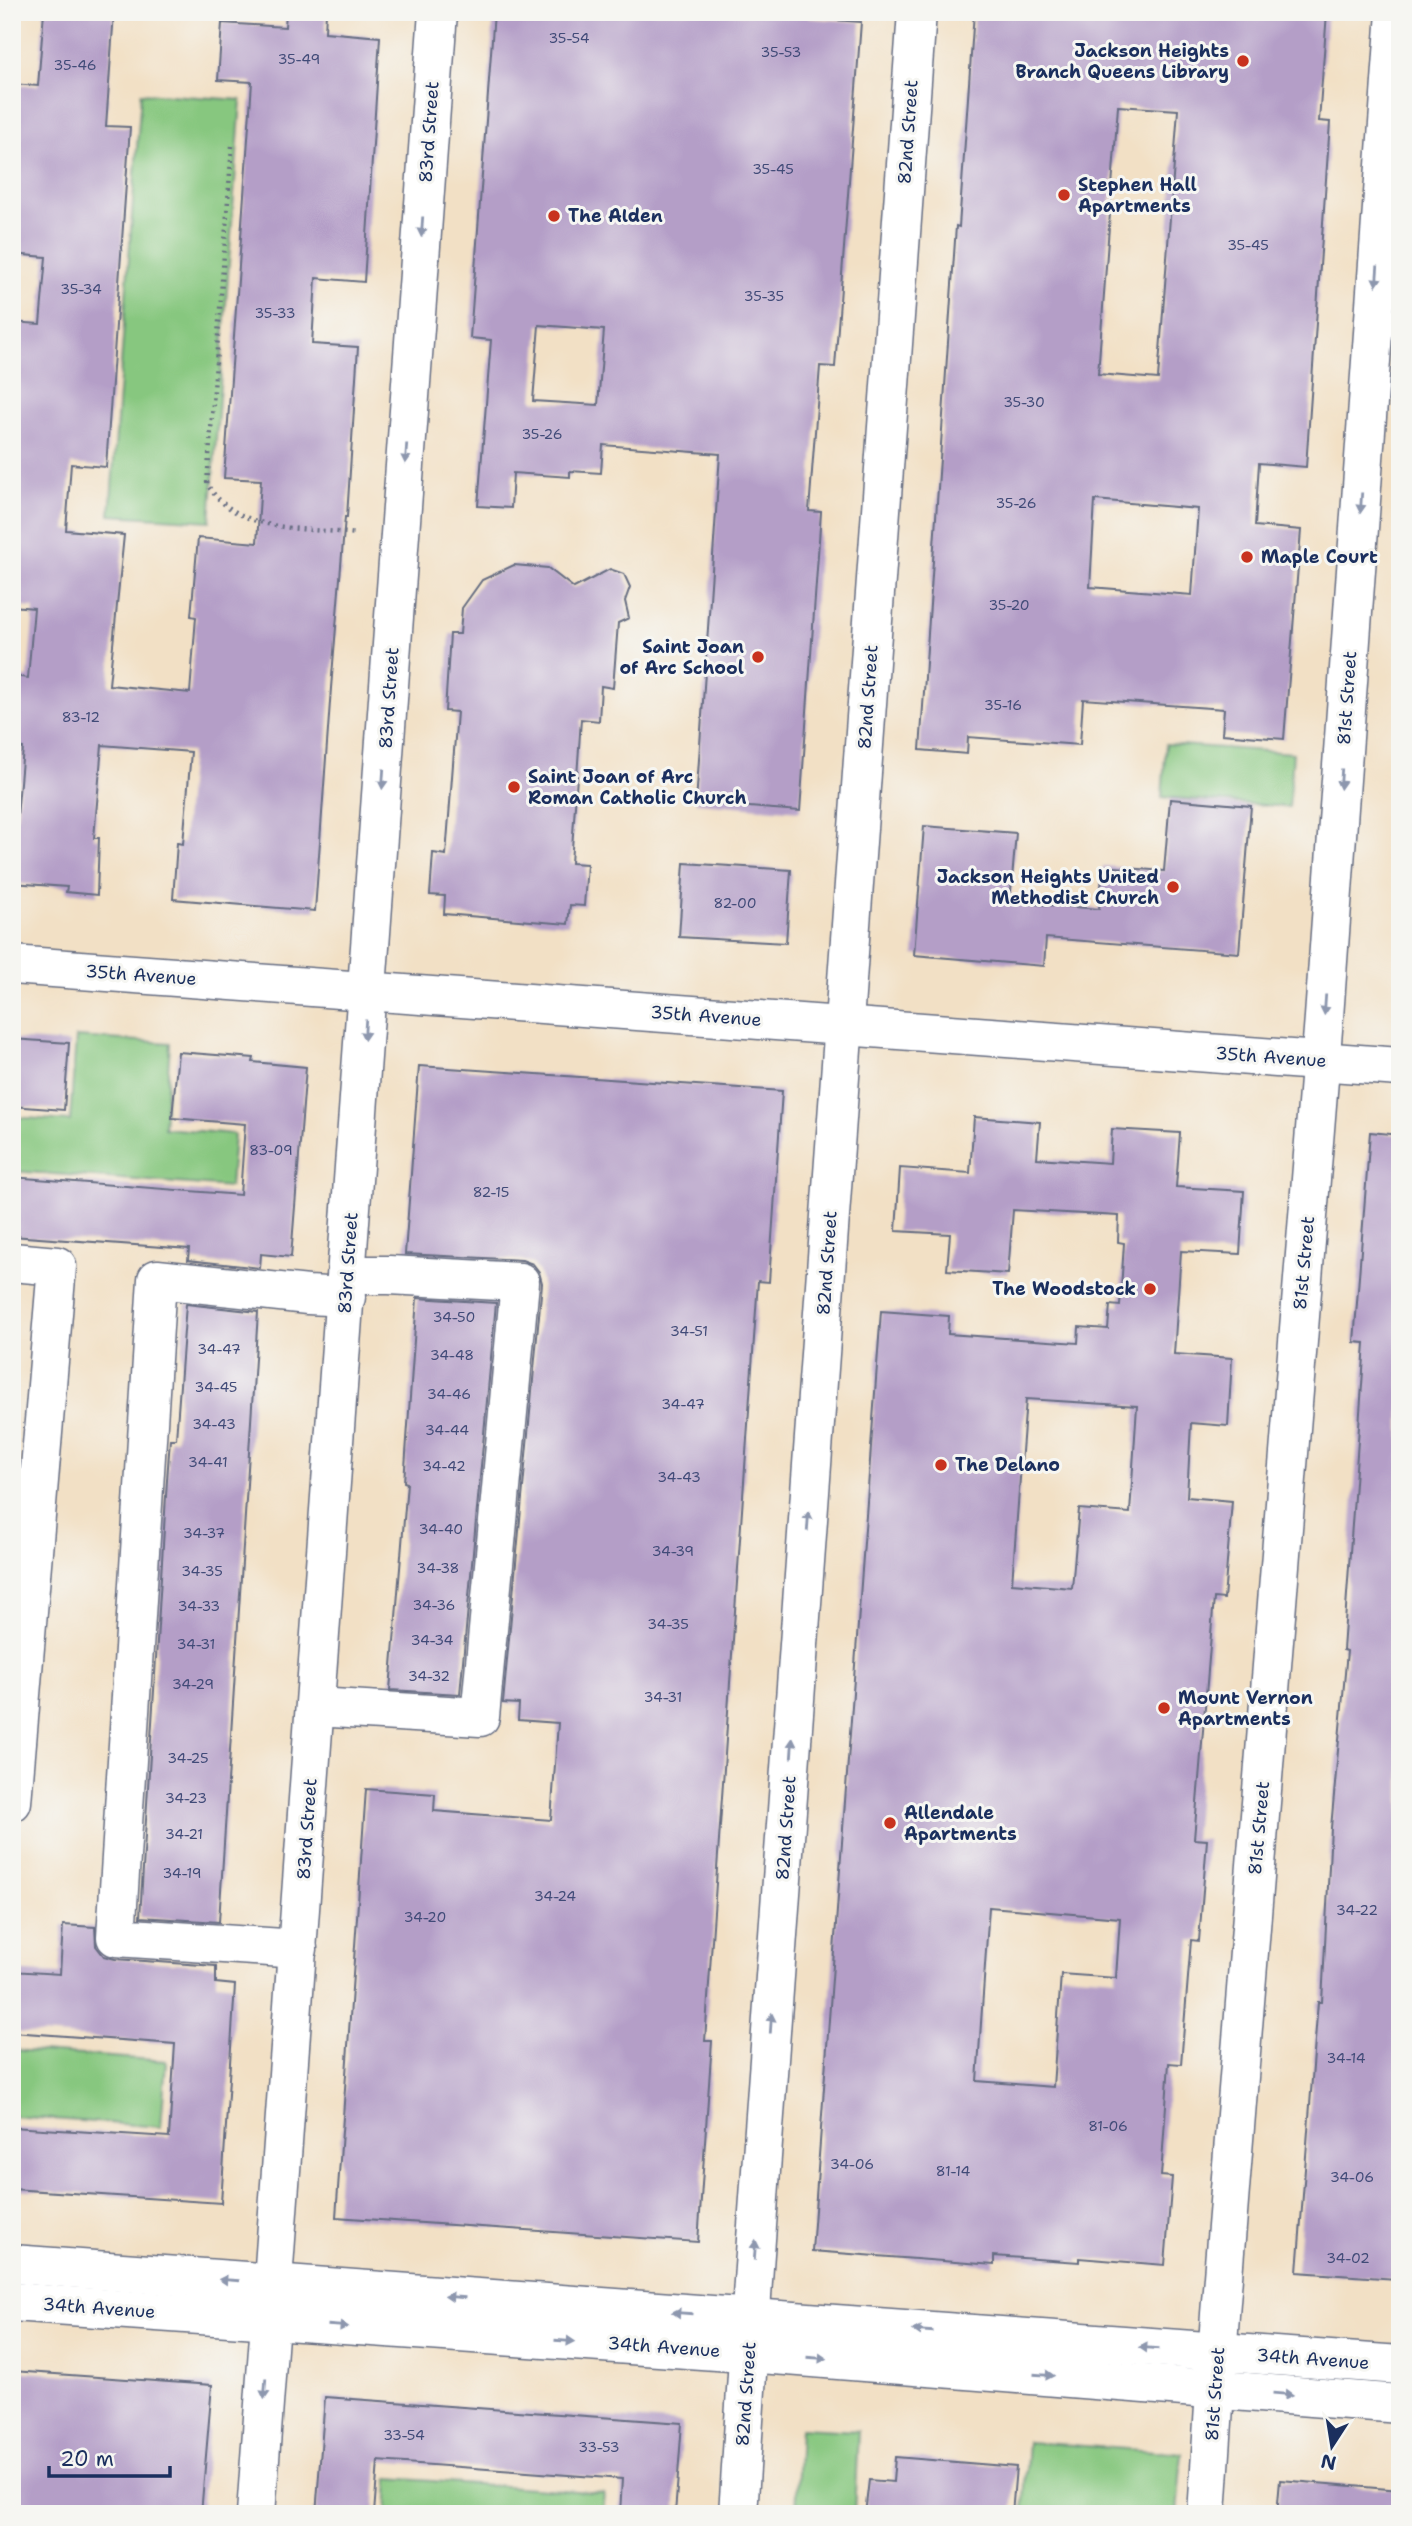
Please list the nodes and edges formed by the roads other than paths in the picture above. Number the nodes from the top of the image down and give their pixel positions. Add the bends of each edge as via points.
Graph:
1 (438, 12) edge
2 (917, 12) edge
3 (1396, 12) edge
4 (12, 965) edge
5 (368, 992) junction
6 (845, 1027) junction
7 (1320, 1061) junction
8 (1400, 1067) edge
9 (12, 1262) edge
10 (346, 1286) junction
11 (316, 1707) junction
12 (12, 1802) edge
13 (298, 1949) junction
14 (12, 2264) edge
15 (272, 2283) junction
16 (12, 2302) edge
17 (270, 2321) junction
18 (750, 2336) junction
19 (1400, 2365) edge
20 (1216, 2370) junction
21 (1400, 2404) edge
22 (256, 2514) edge
23 (738, 2514) edge
24 (1207, 2514) edge

1 -> 5 street, 83rd Street
2 - 6 street, 82nd Street
3 -> 7 street, 81st Street
4 - 5 street, 35th Avenue
5 - 6 street, 35th Avenue
5 -> 10 street, 83rd Street
6 - 7 street, 35th Avenue
18 -> 6 street, 82nd Street
7 - 8 street, 35th Avenue
7 - 20 street, 81st Street
9 - 12 street via 57,1266
10 - 11 street, 83rd Street
10 - 11 street via 389,1275 520,1282 480,1717
10 - 13 street via 308,1295 158,1279 116,1937
11 - 13 street, 83rd Street
13 - 15 street, 83rd Street
15 -> 14 street, 34th Avenue
15 - 17 street, 83rd Street
18 -> 15 street, 34th Avenue
16 - 17 street, 34th Avenue
17 -> 18 street, 34th Avenue
17 -> 22 street, 83rd Street
18 - 20 street, 34th Avenue
18 - 23 street, 82nd Street
19 - 20 street, 34th Avenue
20 -> 21 street, 34th Avenue
20 - 24 street, 81st Street

